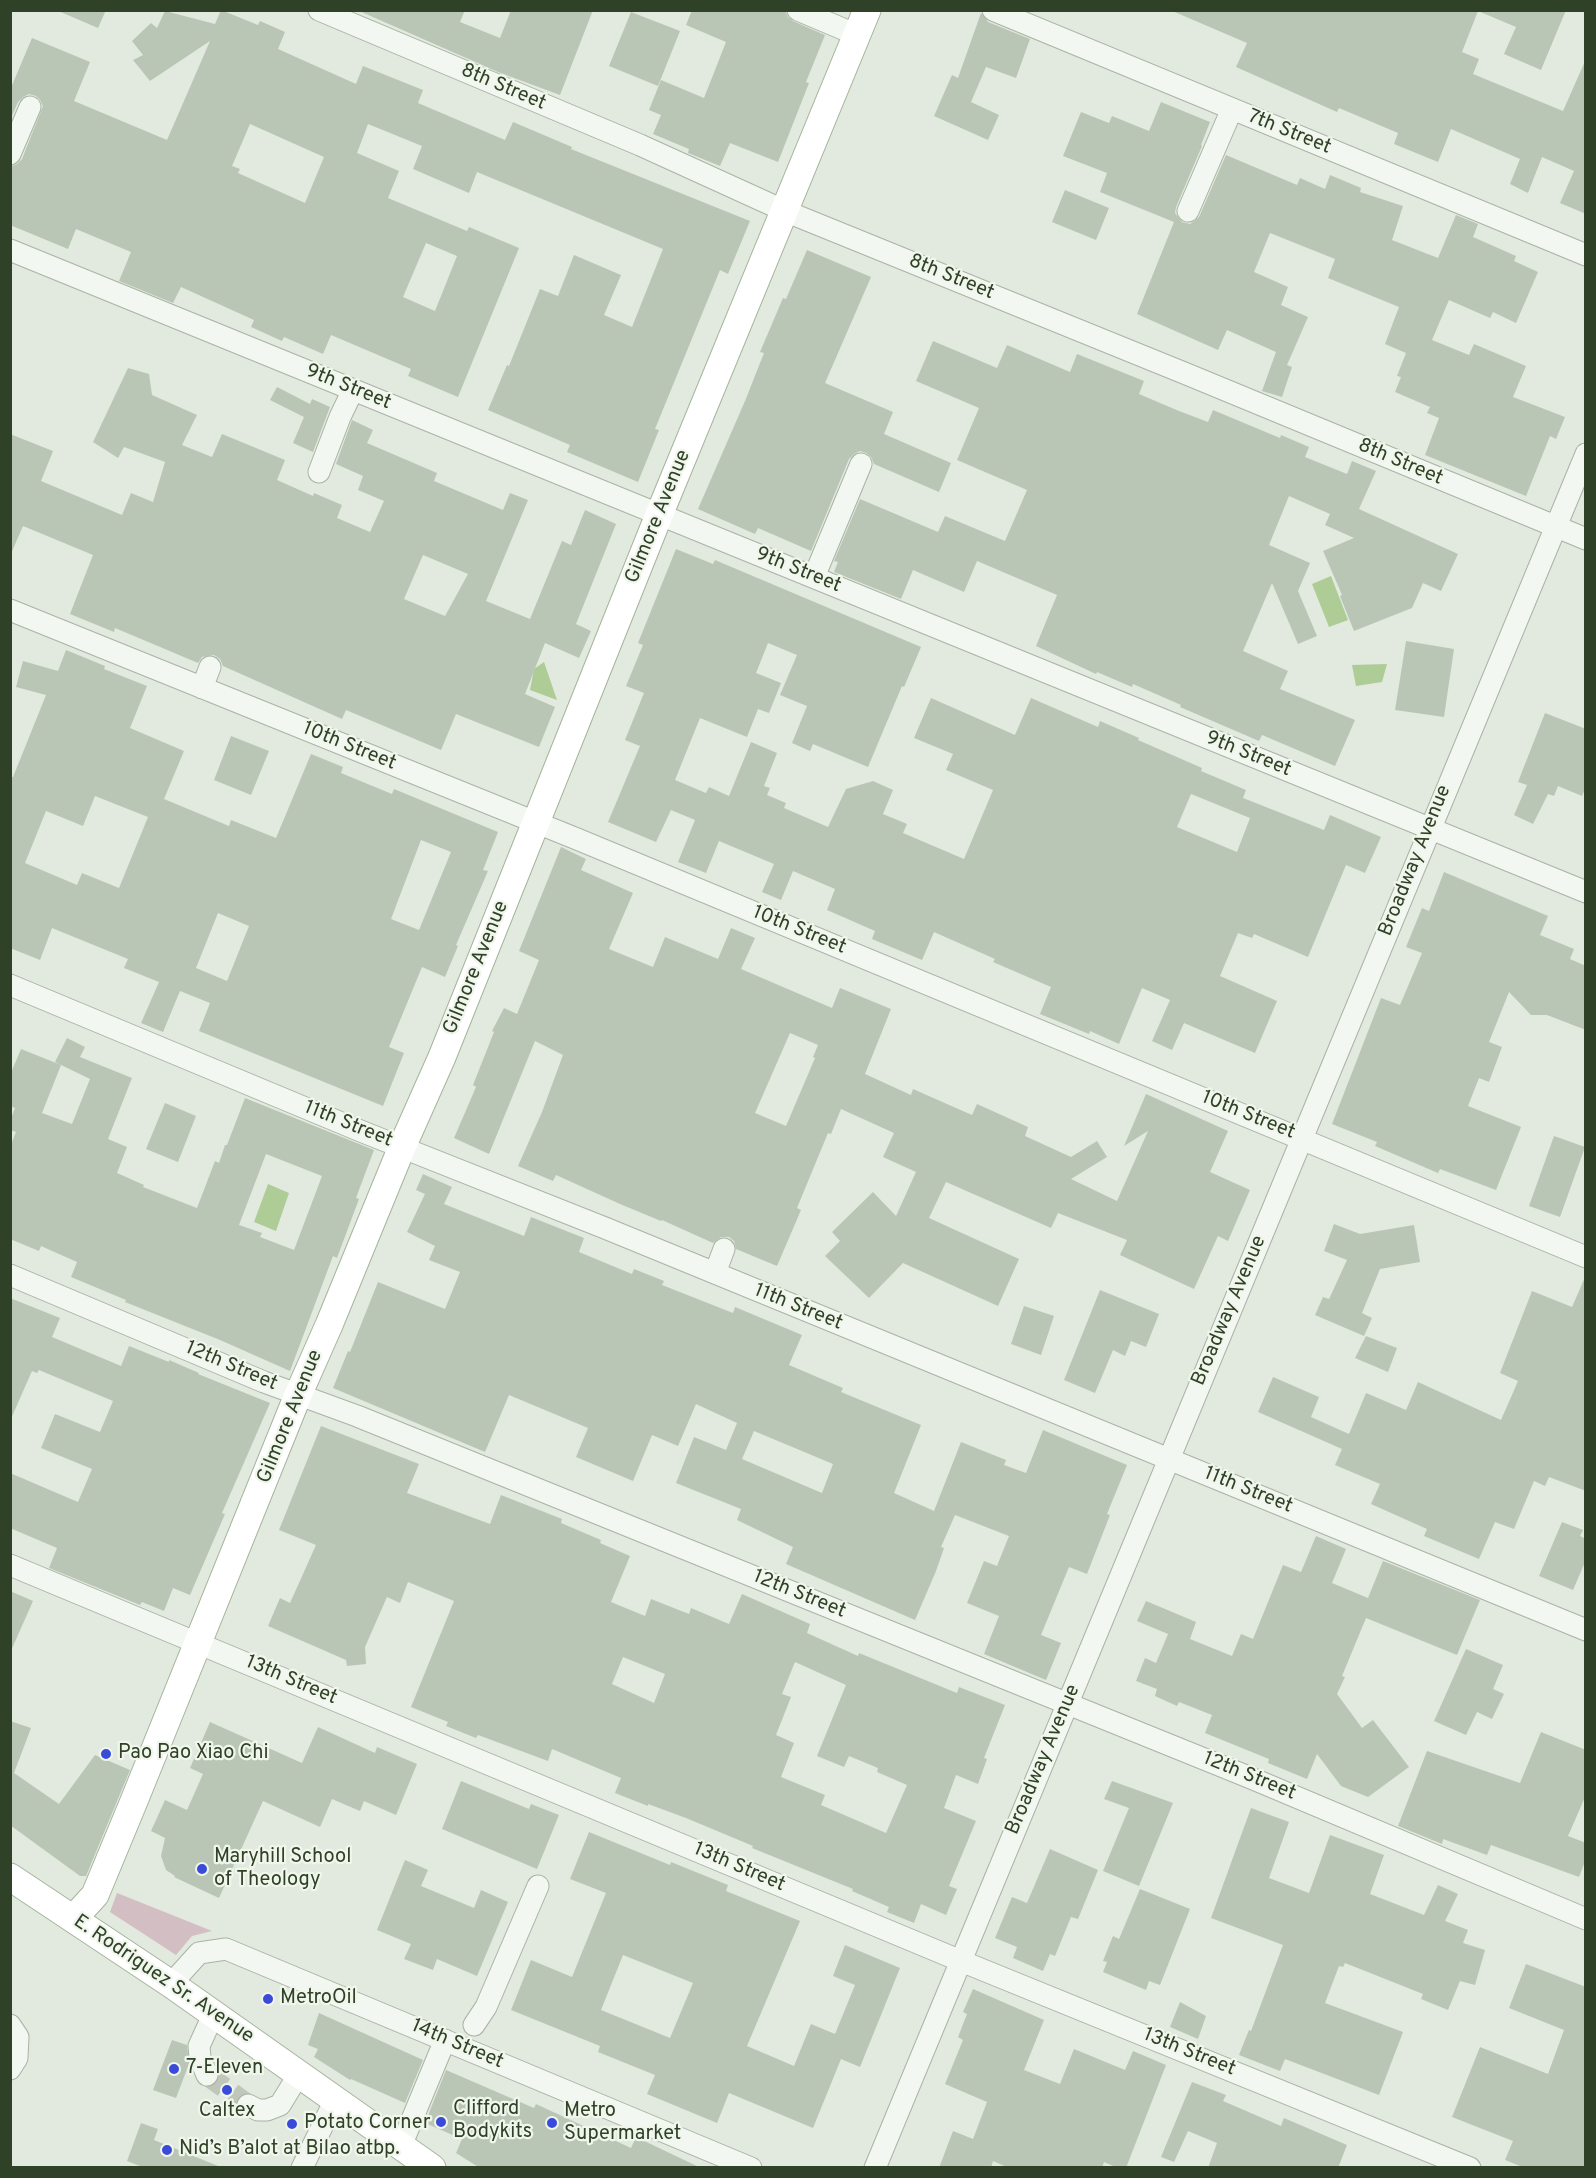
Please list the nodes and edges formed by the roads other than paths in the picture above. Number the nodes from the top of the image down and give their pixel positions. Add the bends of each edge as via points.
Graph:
1 (319, 10) edge
2 (798, 10) edge
3 (867, 10) edge
4 (993, 10) edge
5 (857, 35) junction
6 (30, 106) dead end
7 (1232, 109) junction
8 (10, 154) edge
9 (785, 211) junction
10 (1188, 211) dead end
11 (10, 250) edge
12 (1586, 255) edge
13 (353, 390) junction
14 (1586, 454) edge
15 (861, 464) dead end
16 (319, 472) dead end
17 (659, 515) junction
18 (1555, 528) junction
19 (1586, 539) edge
20 (814, 577) junction
21 (10, 610) edge
22 (210, 667) dead end
23 (202, 688) junction
24 (535, 823) junction
25 (1429, 829) junction
26 (1586, 892) edge
27 (10, 985) edge
28 (1302, 1138) junction
29 (402, 1147) junction
30 (724, 1249) dead end
31 (1586, 1257) edge
32 (715, 1273) junction
33 (10, 1275) edge
34 (298, 1395) junction
35 (1169, 1459) junction
36 (10, 1565) edge
37 (1586, 1630) edge
38 (199, 1644) junction
39 (1067, 1703) junction
40 (10, 1877) edge
41 (538, 1886) dead end
42 (74, 1918) junction
43 (1586, 1918) edge
44 (961, 1961) junction
45 (171, 1984) junction
46 (214, 2013) junction
47 (10, 2025) edge
48 (474, 2025) dead end
49 (445, 2040) junction
50 (10, 2069) edge
51 (299, 2074) junction
52 (207, 2075) tunnel mouth
53 (335, 2100) junction
54 (248, 2105) tunnel mouth
55 (400, 2146) junction
56 (302, 2168) edge
57 (432, 2168) edge
58 (751, 2168) edge
59 (875, 2168) edge
60 (1470, 2168) edge

1 - 9 street, 8th Street via 640,145
2 - 5 street
3 - 5 main road, Gilmore Avenue
4 - 7 street, 7th Street
5 - 9 main road, Gilmore Avenue
6 - 8 street
7 - 10 street
7 - 12 street, 7th Street
9 - 17 main road, Gilmore Avenue
9 - 18 street, 8th Street
11 - 13 street, 9th Street
13 - 16 street
13 - 17 street, 9th Street
14 - 18 street, Broadway Avenue
15 - 20 street
17 - 20 street, 9th Street
17 - 24 main road, Gilmore Avenue
18 - 19 street, 8th Street
18 - 25 street, Broadway Avenue
20 - 25 street, 9th Street
21 - 23 street, 10th Street
22 - 23 street
23 - 24 street, 10th Street
24 - 28 street, 10th Street
24 - 29 main road, Gilmore Avenue
25 - 26 street, 9th Street
25 - 28 street, Broadway Avenue
27 - 29 street, 11th Street
28 - 31 street, 10th Street
28 - 35 street, Broadway Avenue
29 - 32 street, 11th Street
29 - 34 main road, Gilmore Avenue
30 - 32 street
32 - 35 street, 11th Street
33 - 34 street, 12th Street
34 - 38 main road, Gilmore Avenue
34 - 39 street, 12th Street
35 - 37 street, 11th Street
35 - 39 street, Broadway Avenue
36 - 38 street, 13th Street
38 - 42 main road, Gilmore Avenue via 95,1895
38 - 44 street, 13th Street
39 - 43 street, 12th Street
39 - 44 street, Broadway Avenue
40 - 42 main road, E. Rodriguez Sr. Avenue
41 - 48 street via 486,2007
42 - 45 main road, E. Rodriguez Sr. Avenue
44 - 59 street, Broadway Avenue
44 - 60 street, 13th Street
45 - 46 main road, E. Rodriguez Sr. Avenue
45 - 49 street, 14th Street via 199,1953 226,1949
46 - 51 main road, E. Rodriguez Sr. Avenue
46 - 52 street via 199,2046
47 - 50 street via 18,2037 17,2058
49 - 55 street
49 - 58 street, 14th Street
51 - 53 main road, E. Rodriguez Sr. Avenue
51 - 54 street via 280,2105 267,2110
53 - 55 main road, E. Rodriguez Sr. Avenue
53 - 56 street
55 - 57 main road, E. Rodriguez Sr. Avenue

